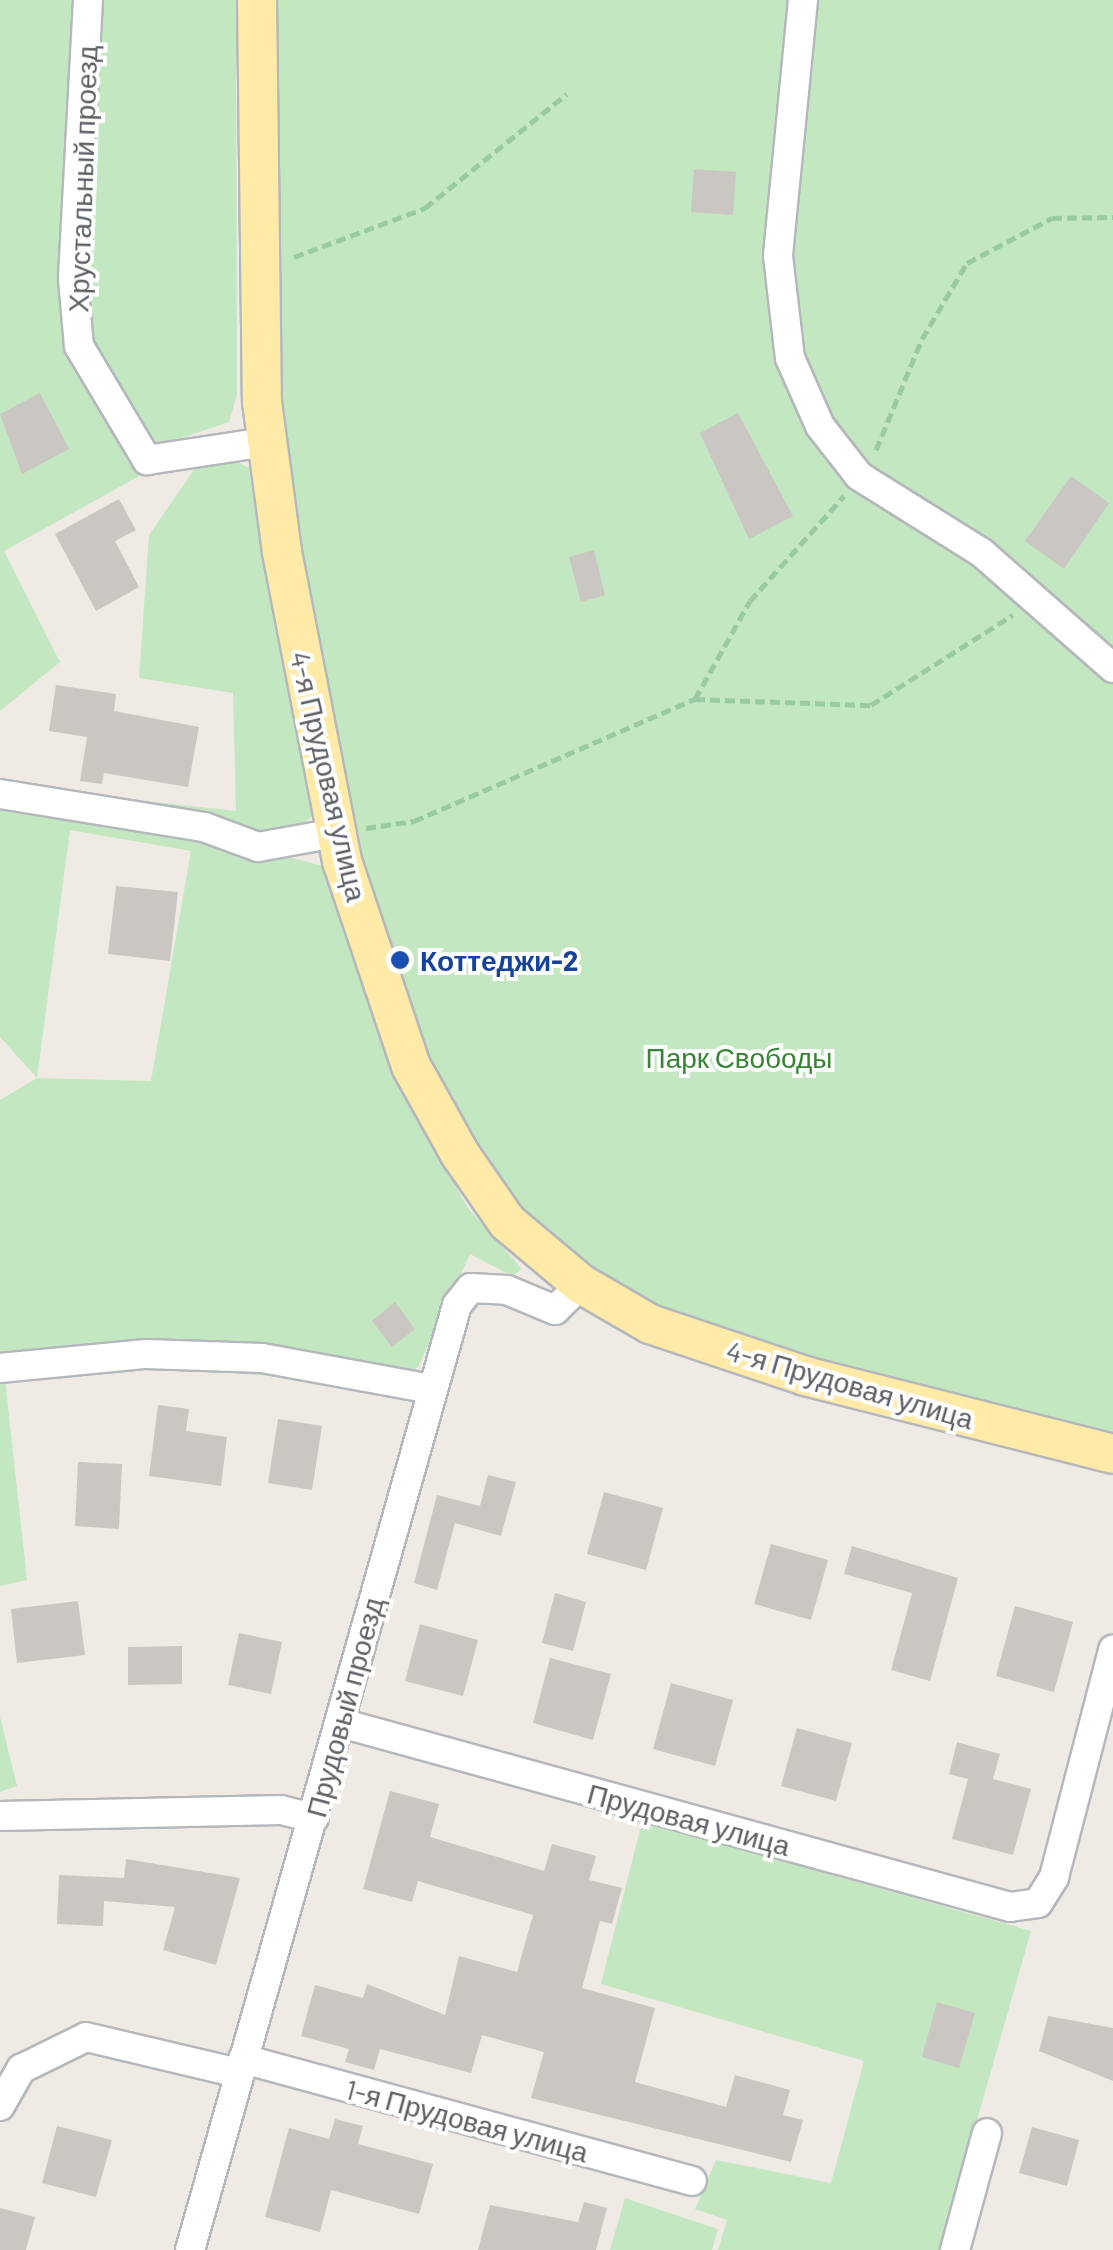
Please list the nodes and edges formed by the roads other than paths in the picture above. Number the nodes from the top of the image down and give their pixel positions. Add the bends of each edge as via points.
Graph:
1 (88, 0) edge
2 (257, 0) edge
3 (803, 0) edge
4 (266, 442) junction
5 (1113, 668) edge
6 (0, 794) edge
7 (336, 833) junction
8 (581, 1284) junction
9 (0, 1368) edge
10 (431, 1389) junction
11 (1113, 1454) edge
12 (1113, 1650) edge
13 (340, 1722) junction
14 (0, 1816) edge
15 (314, 1818) junction
16 (240, 2066) junction
17 (0, 2106) edge
18 (987, 2133) dead end
19 (692, 2181) dead end
20 (190, 2250) edge
21 (955, 2250) edge

1 - 4 street, Хрустальный проезд via 73,280 80,346 147,460
2 - 4 main road, 4-я Прудовая улица
3 - 5 street via 778,256 790,358 820,426 859,476 982,553
4 - 7 main road, 4-я Прудовая улица
6 - 7 street via 204,827 258,847
7 - 8 main road, 4-я Прудовая улица via 411,1066 507,1222
8 - 10 street, Прудовый проезд via 554,1310 472,1288 457,1305
8 - 11 main road, 4-я Прудовая улица via 650,1324 805,1376
9 - 10 street via 146,1354 262,1358
10 - 13 street, Прудовый проезд
12 - 13 street, Прудовая улица via 1054,1877 1038,1903 1010,1907
13 - 15 street, Прудовый проезд
14 - 15 street via 281,1810
15 - 16 street, Прудовый проезд
16 - 17 street, 1-я Прудовая улица via 86,2037 21,2068
16 - 19 street, 1-я Прудовая улица
16 - 20 street, Прудовый проезд
18 - 21 street

